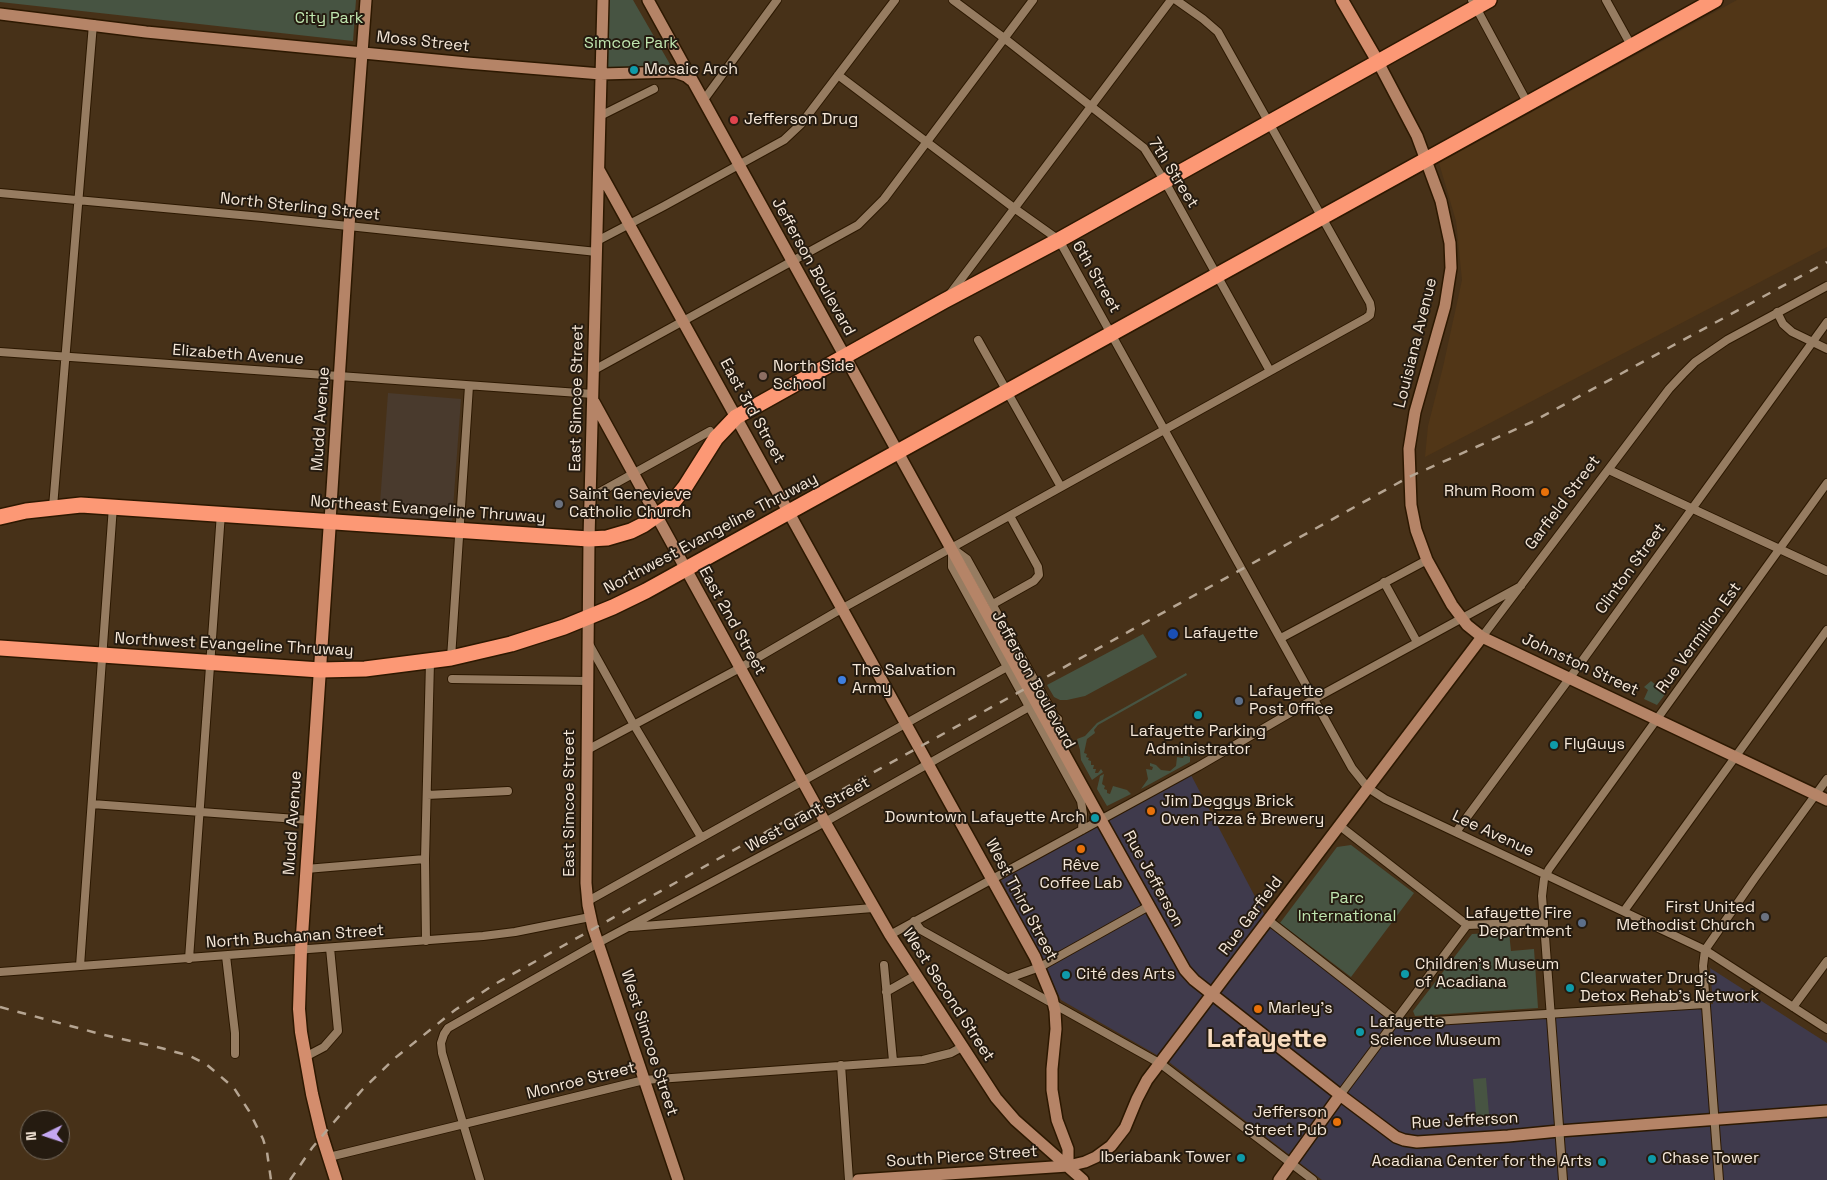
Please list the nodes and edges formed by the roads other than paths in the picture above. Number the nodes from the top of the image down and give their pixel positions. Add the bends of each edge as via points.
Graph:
1 (366, 0) edge
2 (603, 0) edge
3 (648, 0) edge
4 (777, 0) edge
5 (895, 0) edge
6 (952, 0) edge
7 (1033, 0) edge
8 (1171, 0) edge
9 (1176, 0) edge
10 (1342, 0) edge
11 (1489, 0) edge
12 (1606, 0) edge
13 (1715, 0) edge
14 (1474, 4) edge
15 (0, 14) edge
16 (93, 24) junction
17 (1004, 38) junction
18 (1632, 47) junction
19 (362, 52) junction
20 (1378, 62) junction
21 (601, 74) junction
22 (838, 75) junction
23 (692, 82) junction
24 (654, 89) dead end
25 (703, 101) junction
26 (1528, 104) junction
27 (1090, 106) junction
28 (600, 116) junction
29 (1268, 122) junction
30 (926, 142) junction
31 (1426, 159) junction
32 (738, 166) junction
33 (599, 169) junction
34 (1164, 180) junction
35 (0, 193) edge
36 (78, 199) junction
37 (1014, 208) junction
38 (1322, 218) junction
39 (629, 223) junction
40 (349, 226) junction
41 (1059, 240) junction
42 (597, 247) junction
43 (791, 262) junction
44 (1217, 276) junction
45 (1827, 286) edge
46 (944, 301) junction
47 (1777, 312) junction
48 (683, 320) junction
49 (1827, 322) edge
50 (1112, 333) junction
51 (978, 340) dead end
52 (1812, 342) junction
53 (1827, 349) edge
54 (0, 352) edge
55 (844, 356) junction
56 (66, 357) junction
57 (594, 370) junction
58 (1270, 371) junction
59 (340, 377) junction
60 (469, 386) junction
61 (1007, 391) junction
62 (593, 397) junction
63 (736, 417) junction
64 (1164, 430) junction
65 (710, 431) dead end
66 (898, 452) junction
67 (1609, 470) junction
68 (633, 474) junction
69 (1409, 477) joint
70 (1827, 483) edge
71 (1061, 486) junction
72 (591, 497) junction
73 (113, 506) junction
74 (53, 507) junction
75 (1692, 508) junction
76 (789, 512) junction
77 (221, 513) junction
78 (1010, 516) junction
79 (0, 517) edge
80 (656, 517) junction
81 (330, 521) junction
82 (460, 530) junction
83 (589, 539) junction
84 (952, 548) junction
85 (1780, 550) junction
86 (1428, 560) junction
87 (1242, 569) joint
88 (685, 570) junction
89 (1827, 572) edge
90 (1384, 582) junction
91 (1521, 586) junction
92 (992, 604) junction
93 (843, 608) junction
94 (589, 617) junction
95 (1461, 618) junction
96 (1827, 630) edge
97 (1482, 637) junction
98 (1281, 638) junction
99 (588, 642) junction
100 (1417, 642) junction
101 (0, 648) edge
102 (102, 656) junction
103 (451, 658) junction
104 (430, 662) junction
105 (210, 664) junction
106 (1007, 667) junction
107 (740, 668) junction
108 (320, 670) junction
109 (452, 679) dead end
110 (1569, 679) junction
111 (588, 681) junction
112 (1314, 700) junction
113 (1029, 707) junction
114 (1058, 718) dead end
115 (1657, 719) junction
116 (906, 723) junction
117 (634, 725) junction
118 (919, 748) joint
119 (587, 750) junction
120 (1735, 758) junction
121 (928, 764) junction
122 (1827, 779) edge
123 (802, 781) junction
124 (1368, 788) junction
125 (508, 791) dead end
126 (427, 795) junction
127 (1816, 795) junction
128 (1827, 800) edge
129 (92, 804) junction
130 (816, 804) joint
131 (200, 812) junction
132 (310, 820) junction
133 (1101, 820) junction
134 (825, 822) junction
135 (1340, 826) junction
136 (1082, 830) junction
137 (1456, 832) junction
138 (701, 837) junction
139 (425, 859) junction
140 (306, 869) junction
141 (1546, 874) junction
142 (992, 878) junction
143 (588, 901) junction
144 (1149, 906) junction
145 (873, 908) junction
146 (1624, 911) junction
147 (590, 917) junction
148 (1268, 920) junction
149 (914, 921) junction
150 (1544, 922) junction
151 (1467, 925) junction
152 (627, 928) junction
153 (890, 935) junction
154 (426, 941) junction
155 (598, 942) junction
156 (330, 948) junction
157 (301, 950) junction
158 (1705, 950) junction
159 (226, 956) junction
160 (189, 958) junction
161 (1827, 961) edge
162 (884, 965) dead end
163 (80, 966) junction
164 (1040, 966) junction
165 (0, 972) edge
166 (916, 975) junction
167 (1009, 978) junction
168 (886, 992) junction
169 (1212, 994) junction
170 (1054, 1003) junction
171 (1705, 1004) junction
172 (1793, 1007) junction
173 (1551, 1014) junction
174 (1396, 1020) junction
175 (1827, 1029) edge
176 (962, 1047) junction
177 (235, 1054) dead end
178 (305, 1057) junction
179 (893, 1061) junction
180 (1161, 1064) junction
181 (840, 1065) junction
182 (644, 1080) junction
183 (1340, 1094) junction
184 (1827, 1111) edge
185 (1714, 1120) junction
186 (464, 1124) junction
187 (1559, 1131) junction
188 (329, 1157) junction
189 (1290, 1162) junction
190 (1068, 1166) junction
191 (1011, 1175) edge
192 (336, 1180) edge
193 (480, 1180) edge
194 (678, 1180) edge
195 (850, 1180) edge
196 (858, 1180) edge
197 (1083, 1180) edge
198 (1279, 1180) edge
199 (1313, 1180) edge
200 (1562, 1180) edge
201 (1719, 1180) edge

1 - 19 street, Mudd Avenue
2 - 21 street, East Simcoe Street
3 - 23 street, Jefferson Boulevard
4 - 25 street
5 - 22 street
6 - 17 street, 7th Street
7 - 17 street
8 - 27 street
9 - 29 street via 1218,32
10 - 20 main road, Louisiana Avenue
11 - 14 highway, Northeast Evangeline Thruway
12 - 18 street
13 - 18 highway, Northwest Evangeline Thruway
14 - 20 highway, Northeast Evangeline Thruway
14 - 26 street
15 - 16 street, Moss Street
16 - 19 street, Moss Street
16 - 36 street
17 - 27 street, 7th Street
17 - 30 street
18 - 26 highway, Northwest Evangeline Thruway
19 - 21 street, Moss Street
19 - 40 street, Mudd Avenue
20 - 29 highway, Northeast Evangeline Thruway
20 - 31 street, Louisiana Avenue via 1400,100
21 - 23 street, Moss Street via 675,72
21 - 28 street, East Simcoe Street
22 - 30 street, 6th Street
22 - 32 street via 794,132
23 - 25 street, Jefferson Boulevard
24 - 28 street
25 - 32 street, Jefferson Boulevard
26 - 31 highway, Northwest Evangeline Thruway
27 - 34 street, 7th Street via 1139,143
27 - 37 street
28 - 33 street, East Simcoe Street
29 - 34 highway, Northeast Evangeline Thruway
29 - 38 street
30 - 37 street, 6th Street
30 - 43 street via 863,222
31 - 38 highway, Northwest Evangeline Thruway
31 - 69 street, Louisiana Avenue via 1448,229 1451,268 1445,306 1412,426
32 - 39 street
32 - 43 street, Jefferson Boulevard
33 - 39 street, East 3rd Street
33 - 42 street, East Simcoe Street
34 - 41 highway, Northeast Evangeline Thruway
34 - 44 street, 7th Street
35 - 36 street, North Sterling Street
36 - 40 street, North Sterling Street
36 - 56 street
37 - 41 street, 6th Street
37 - 46 street
38 - 44 highway, Northwest Evangeline Thruway
38 - 58 street via 1370,304 1371,312 1366,318
39 - 42 street
39 - 48 street, East 3rd Street
40 - 42 street, North Sterling Street
40 - 59 street, Mudd Avenue
41 - 46 highway, Northeast Evangeline Thruway
41 - 50 street, 6th Street
42 - 57 street, East Simcoe Street
43 - 48 street
43 - 55 street, Jefferson Boulevard
44 - 50 highway, Northwest Evangeline Thruway
44 - 58 street, 7th Street
45 - 47 street, Garfield Street
46 - 55 highway, Northeast Evangeline Thruway
47 - 52 street via 1788,329
47 - 67 street, Garfield Street via 1695,362 1669,389
48 - 57 street
48 - 63 street, East 3rd Street
49 - 52 street, Clinton Street
50 - 61 highway, Northwest Evangeline Thruway
50 - 64 street, 6th Street
51 - 61 street
52 - 53 street
52 - 75 street, Clinton Street
54 - 56 street, Elizabeth Avenue
55 - 63 highway, Northeast Evangeline Thruway
55 - 66 street, Jefferson Boulevard
56 - 59 street, Elizabeth Avenue
56 - 74 street
57 - 62 street, East Simcoe Street
58 - 64 street
59 - 60 street, Elizabeth Avenue
59 - 81 street, Mudd Avenue
60 - 62 street, Elizabeth Avenue
60 - 82 street
61 - 66 highway, Northwest Evangeline Thruway
61 - 71 street
62 - 68 street, East 2nd Street
62 - 72 street, East Simcoe Street
63 - 76 street, East 3rd Street
63 - 80 highway, Northeast Evangeline Thruway via 716,438 677,497
64 - 71 street
64 - 87 street, 6th Street
65 - 68 street
66 - 76 highway, Northwest Evangeline Thruway
66 - 84 street, Jefferson Boulevard
67 - 75 street
67 - 91 street, Garfield Street
68 - 72 street
68 - 80 street, East 2nd Street
69 - 86 street, Johnston Street via 1412,513
70 - 85 street, Rue Vermilion Est
71 - 78 street
72 - 83 street, East Simcoe Street
73 - 74 highway, Northeast Evangeline Thruway
73 - 77 highway, Northeast Evangeline Thruway
73 - 102 street
74 - 79 highway, Northeast Evangeline Thruway
75 - 85 street
75 - 110 street, Clinton Street
76 - 88 highway, Northwest Evangeline Thruway
76 - 93 street, East 3rd Street
77 - 81 highway, Northeast Evangeline Thruway
77 - 105 street
78 - 84 street
78 - 92 street via 1039,575
80 - 83 highway, Northeast Evangeline Thruway via 631,531
80 - 88 street, East 2nd Street
81 - 82 highway, Northeast Evangeline Thruway
81 - 108 main road, Mudd Avenue
82 - 83 highway, Northeast Evangeline Thruway
82 - 103 street
83 - 94 street, East Simcoe Street
84 - 92 street, Jefferson Boulevard via 968,559
84 - 93 street
84 - 106 street, Jefferson Boulevard via 952,567
84 - 133 street, Jefferson Boulevard
85 - 89 street
85 - 115 street, Rue Vermilion Est
86 - 90 street
86 - 95 street, Johnston Street
87 - 98 street, Lee Avenue
88 - 94 highway, Northwest Evangeline Thruway
88 - 107 street, East 2nd Street
90 - 98 street
90 - 100 street
91 - 95 street
91 - 97 street, Garfield Street
92 - 114 street, Jefferson Boulevard
93 - 107 street
93 - 116 street, East 3rd Street
94 - 99 street, East Simcoe Street
94 - 103 highway, Northwest Evangeline Thruway via 532,638
95 - 97 street, Johnston Street
95 - 100 street
96 - 120 street
97 - 110 street, Johnston Street
97 - 124 street, Garfield Street
98 - 112 street, Lee Avenue
99 - 111 street, East Simcoe Street
99 - 117 street
100 - 112 street
101 - 102 highway, Northwest Evangeline Thruway
102 - 105 highway, Northwest Evangeline Thruway
102 - 129 street
103 - 104 highway, Northwest Evangeline Thruway
104 - 108 highway, Northwest Evangeline Thruway
104 - 126 street
105 - 108 highway, Northwest Evangeline Thruway
105 - 131 street
106 - 113 street, Jefferson Boulevard
106 - 116 street
107 - 117 street
107 - 123 street, East 2nd Street
108 - 132 main road, Mudd Avenue
109 - 111 street
110 - 115 street, Johnston Street
110 - 137 street, Clinton Street
111 - 119 street, East Simcoe Street
112 - 124 street, Lee Avenue via 1352,768
112 - 133 street
113 - 121 street, West Grant Street
113 - 136 street, Jefferson Boulevard via 1081,801 1084,814
115 - 120 street, Johnston Street
115 - 141 street, Rue Vermilion Est
116 - 118 street, East 3rd Street
116 - 123 street
117 - 119 street
117 - 138 street
118 - 121 street, West Third Street
119 - 143 street, East Simcoe Street
120 - 127 street, Johnston Street
120 - 146 street
121 - 134 street, West Grant Street
121 - 142 street, West Third Street
122 - 127 street
123 - 130 street, East 2nd Street
123 - 138 street
124 - 135 street, Rue Garfield
124 - 137 street, Lee Avenue
125 - 126 street
126 - 139 street
127 - 128 street, Johnston Street
127 - 158 street
129 - 131 street
129 - 163 street
130 - 134 street, West Second Street
131 - 132 street
131 - 160 street
132 - 140 main road, Mudd Avenue
133 - 136 street
133 - 144 street, Rue Jefferson
134 - 145 street, West Second Street
134 - 152 street, West Grant Street
135 - 148 street, Rue Garfield
135 - 151 street
136 - 142 street
137 - 141 street, Lee Avenue
138 - 143 street
139 - 140 street
139 - 154 street
140 - 157 main road, Mudd Avenue
141 - 146 street, Lee Avenue
141 - 150 street, Rue Vermilion Est via 1542,888
142 - 149 street
142 - 164 street, West Third Street
143 - 147 street, East Simcoe Street
144 - 164 street
144 - 169 street, Rue Jefferson via 1187,974
145 - 152 street
145 - 153 street, West Second Street
146 - 158 street, Lee Avenue
147 - 154 street, North Buchanan Street via 515,932
147 - 155 street, West Simcoe Street
148 - 169 street, Rue Garfield
148 - 174 street
149 - 153 street
149 - 167 street via 921,930
150 - 151 street
150 - 173 street, Rue Vermilion Est
151 - 174 street
152 - 155 street, West Grant Street
153 - 166 street, West Second Street
154 - 156 street, North Buchanan Street
155 - 182 street, West Simcoe Street
155 - 186 street, West Grant Street via 455,1023 444,1034 442,1053
156 - 157 street, North Buchanan Street
156 - 178 street via 338,1031 324,1047
157 - 159 street, North Buchanan Street
157 - 178 main road, Mudd Avenue via 299,1009
158 - 171 street via 1702,966
158 - 172 street, Lee Avenue
159 - 160 street, North Buchanan Street
159 - 177 street
160 - 163 street, North Buchanan Street
161 - 172 street
162 - 168 street
163 - 165 street, North Buchanan Street
164 - 167 street
164 - 170 street, West Third Street
166 - 168 street
166 - 176 street, West Second Street
167 - 170 street
168 - 179 street
169 - 180 street, Rue Garfield
169 - 183 street, Rue Jefferson
170 - 180 street
170 - 190 street, West Third Street via 1052,1090 1057,1120 1068,1149
171 - 173 street
171 - 185 street
172 - 175 street, Lee Avenue
173 - 174 street via 1412,1023
173 - 187 street, Rue Vermilion Est
174 - 183 street
176 - 179 street, Monroe Street via 935,1058
176 - 190 street, West Second Street via 1008,1113
178 - 188 main road, Mudd Avenue
179 - 181 street, Monroe Street
180 - 189 street
180 - 190 street, South Pierce Street via 1142,1088 1125,1128 1112,1146 1085,1162
181 - 182 street, Monroe Street
181 - 195 street
182 - 186 street, Monroe Street
182 - 194 street, West Simcoe Street
183 - 187 street, Rue Jefferson via 1396,1137 1410,1142
183 - 189 street
184 - 185 street, Rue Jefferson
185 - 187 street, Rue Jefferson
185 - 201 street
186 - 188 street, Monroe Street
186 - 193 street, West Grant Street
187 - 200 street, Rue Vermilion Est
188 - 192 main road, Mudd Avenue
189 - 198 street
189 - 199 street
190 - 191 street, South Pierce Street
190 - 197 street, West Second Street
191 - 196 street, South Pierce Street

